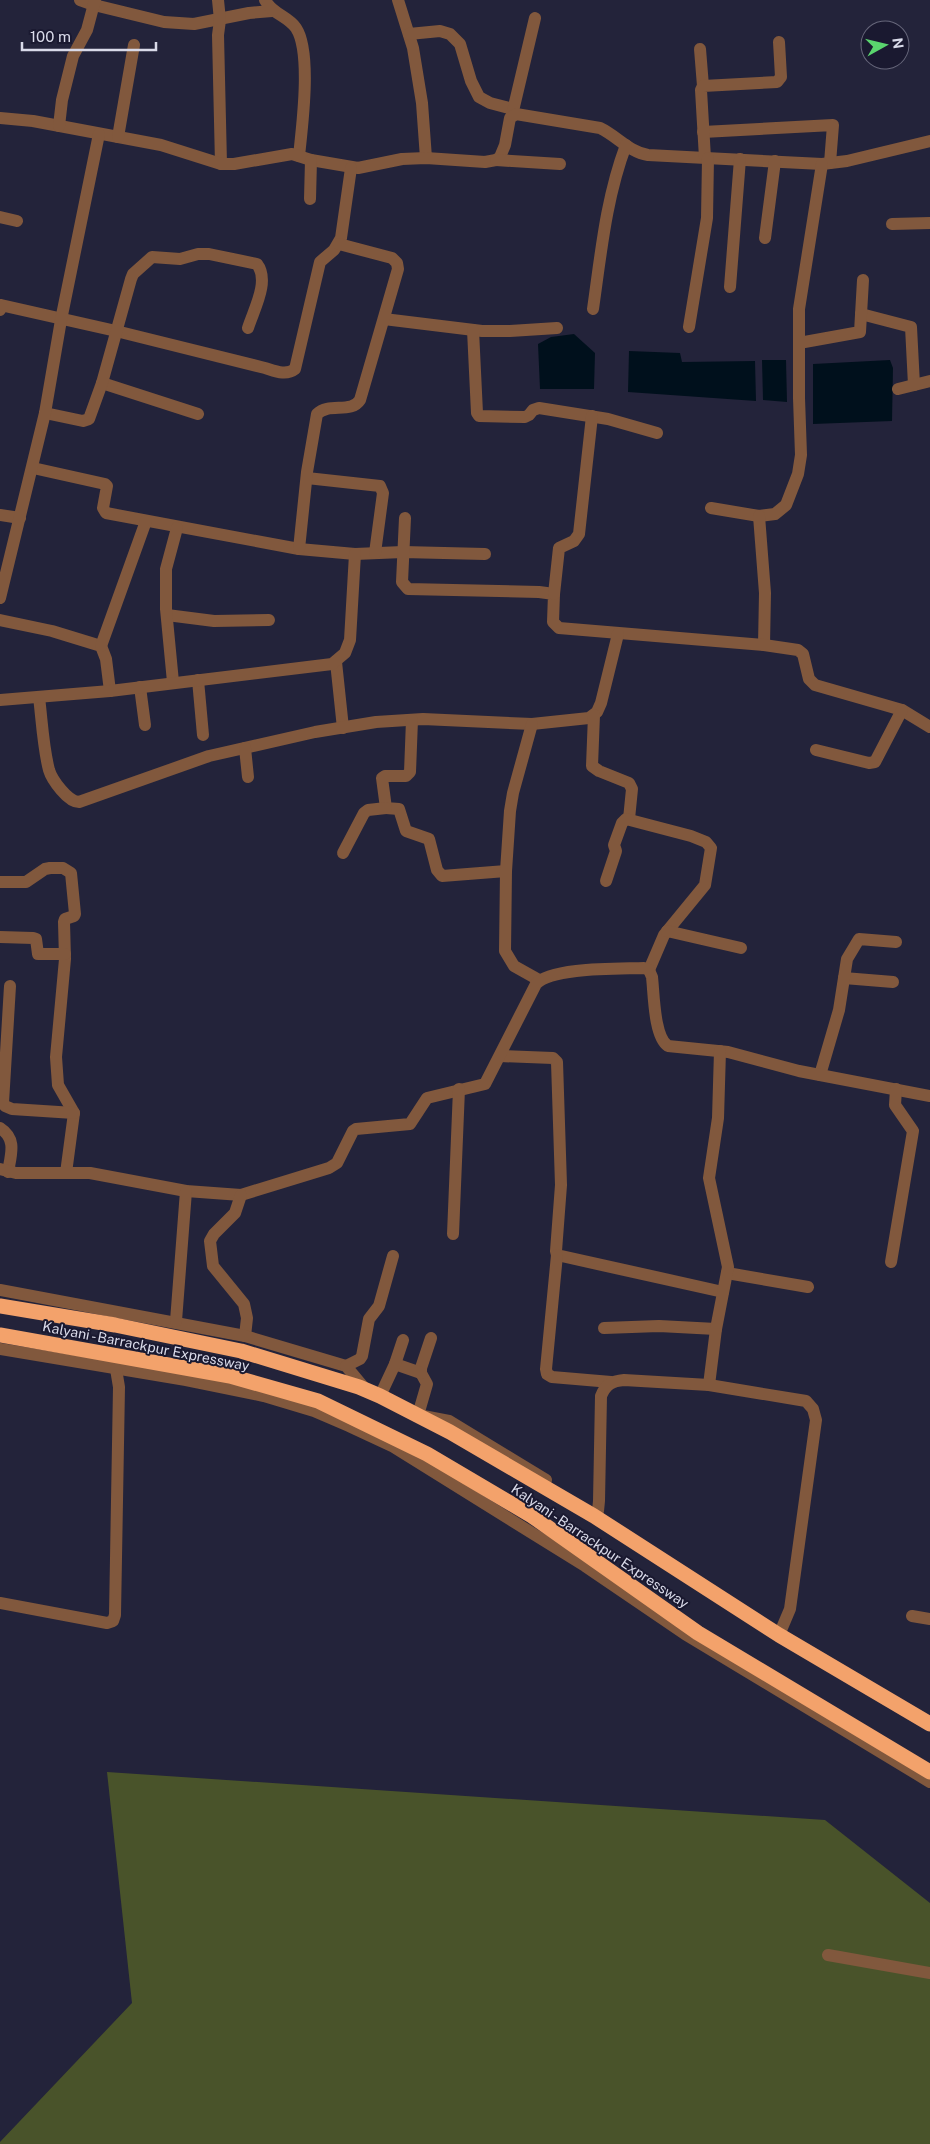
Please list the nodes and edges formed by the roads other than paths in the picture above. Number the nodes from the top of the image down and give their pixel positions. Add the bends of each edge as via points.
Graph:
1 (80, 0) edge
2 (218, 0) edge
3 (264, 0) edge
4 (398, 0) edge
5 (95, 3) edge
6 (272, 11) junction
7 (535, 18) dead end
8 (220, 20) junction
9 (409, 34) junction
10 (779, 42) dead end
11 (134, 45) dead end
12 (700, 48) dead end
13 (703, 86) junction
14 (513, 112) junction
15 (0, 118) edge
16 (59, 126) junction
17 (703, 132) junction
18 (99, 134) junction
19 (118, 137) junction
20 (930, 141) edge
21 (626, 145) junction
22 (306, 158) junction
23 (426, 158) junction
24 (706, 158) junction
25 (740, 159) junction
26 (496, 160) junction
27 (775, 161) junction
28 (222, 164) junction
29 (560, 164) dead end
30 (826, 164) junction
31 (351, 168) junction
32 (310, 199) dead end
33 (0, 217) edge
34 (17, 221) dead end
35 (930, 223) edge
36 (892, 224) dead end
37 (765, 238) dead end
38 (339, 244) junction
39 (862, 280) dead end
40 (730, 287) dead end
41 (0, 307) edge
42 (593, 309) dead end
43 (861, 314) junction
44 (384, 319) junction
45 (61, 320) junction
46 (689, 327) dead end
47 (248, 328) dead end
48 (557, 328) dead end
49 (473, 330) junction
50 (116, 331) junction
51 (799, 343) junction
52 (930, 381) edge
53 (102, 383) junction
54 (914, 385) junction
55 (898, 389) dead end
56 (45, 413) junction
57 (198, 414) dead end
58 (592, 416) junction
59 (657, 433) dead end
60 (33, 468) junction
61 (306, 478) junction
62 (711, 508) dead end
63 (0, 515) edge
64 (759, 516) junction
65 (20, 518) junction
66 (405, 518) dead end
67 (146, 521) junction
68 (177, 528) junction
69 (298, 549) junction
70 (403, 552) junction
71 (375, 553) junction
72 (355, 554) junction
73 (485, 554) dead end
74 (554, 594) junction
75 (0, 598) edge
76 (167, 614) junction
77 (0, 620) edge
78 (269, 620) dead end
79 (618, 634) junction
80 (764, 645) junction
81 (100, 646) junction
82 (336, 662) junction
83 (198, 680) junction
84 (174, 682) junction
85 (140, 687) junction
86 (110, 690) junction
87 (39, 697) junction
88 (0, 700) edge
89 (902, 710) junction
90 (594, 715) junction
91 (412, 720) junction
92 (532, 724) junction
93 (145, 725) dead end
94 (930, 727) edge
95 (343, 728) junction
96 (203, 735) dead end
97 (245, 748) junction
98 (816, 750) dead end
99 (248, 777) dead end
100 (386, 808) junction
101 (629, 819) junction
102 (343, 853) dead end
103 (506, 871) junction
104 (606, 881) dead end
105 (0, 882) edge
106 (668, 930) junction
107 (0, 937) edge
108 (896, 942) dead end
109 (741, 948) dead end
110 (65, 954) junction
111 (649, 970) junction
112 (844, 978) junction
113 (539, 980) junction
114 (893, 982) dead end
115 (10, 986) dead end
116 (720, 1050) junction
117 (500, 1056) junction
118 (820, 1075) junction
119 (459, 1089) junction
120 (896, 1089) junction
121 (930, 1096) edge
122 (74, 1113) junction
123 (0, 1128) edge
124 (4, 1171) edge
125 (66, 1173) junction
126 (186, 1191) junction
127 (242, 1195) junction
128 (453, 1234) dead end
129 (557, 1255) junction
130 (393, 1256) dead end
131 (892, 1262) dead end
132 (727, 1273) junction
133 (808, 1287) dead end
134 (0, 1290) edge
135 (723, 1292) junction
136 (0, 1306) edge
137 (176, 1322) junction
138 (604, 1328) dead end
139 (716, 1328) junction
140 (0, 1335) edge
141 (245, 1336) junction
142 (431, 1338) dead end
143 (403, 1340) dead end
144 (0, 1349) edge
145 (395, 1364) junction
146 (346, 1366) junction
147 (116, 1368) junction
148 (421, 1373) junction
149 (611, 1382) junction
150 (709, 1385) junction
151 (366, 1390) junction
152 (380, 1396) junction
153 (418, 1415) junction
154 (596, 1513) junction
155 (0, 1603) edge
156 (912, 1616) dead end
157 (930, 1619) edge
158 (780, 1632) junction
159 (768, 1681) junction
160 (930, 1717) edge
161 (930, 1724) edge
162 (930, 1772) edge
163 (930, 1782) edge
164 (828, 1955) dead end
165 (930, 1973) edge

1 - 5 street
2 - 8 street
3 - 6 street
4 - 9 street
5 - 8 street via 164,22 194,24
5 - 16 street via 88,30 73,56
6 - 8 street
6 - 22 street via 296,28 302,48
7 - 14 street
8 - 28 street
9 - 14 street via 440,31 450,34 460,44 479,97
9 - 23 street via 422,103
10 - 13 street via 781,77 777,82
11 - 19 street
12 - 13 street
13 - 17 street
14 - 21 street via 589,124 611,132
14 - 26 street via 505,145
15 - 16 street
16 - 18 street
17 - 24 street
17 - 30 street via 833,125
18 - 19 street
18 - 45 street
19 - 28 street via 161,145
20 - 30 street
21 - 24 street via 640,154
21 - 42 street via 606,216
22 - 28 street via 292,154
22 - 31 street
22 - 32 street
23 - 26 street
23 - 31 street
24 - 25 street
24 - 46 street via 706,224
25 - 27 street
25 - 40 street
26 - 29 street
27 - 30 street
27 - 37 street
30 - 51 street via 800,300
31 - 38 street
33 - 34 street
35 - 36 street
38 - 44 street via 392,258 397,263 398,270
38 - 50 street via 320,262 310,311 292,371 286,373
39 - 43 street
41 - 45 street
43 - 51 street via 860,332
43 - 54 street via 912,327
44 - 49 street
44 - 61 street via 358,404 324,409 317,414
45 - 50 street
45 - 56 street
47 - 50 street via 262,270 258,264 203,254 180,260 150,259 131,279
48 - 49 street
49 - 58 street via 479,416 525,417 539,408
50 - 53 street
51 - 64 street via 801,454 798,474 786,505 775,514
52 - 54 street
53 - 56 street via 88,420
53 - 57 street
54 - 55 street
56 - 60 street
58 - 59 street
58 - 74 street via 579,534 574,541 560,548
60 - 65 street
60 - 67 street via 105,484 105,512
61 - 69 street
61 - 71 street via 380,486 383,493
62 - 64 street
63 - 65 street
64 - 80 street via 765,593
65 - 75 street
66 - 70 street
67 - 68 street
67 - 81 street
68 - 69 street
68 - 76 street via 167,562
69 - 72 street
70 - 71 street
70 - 73 street
70 - 74 street via 402,582 408,588
71 - 72 street
72 - 82 street via 350,640 345,653
74 - 79 street via 555,626
76 - 78 street via 218,621
76 - 84 street
77 - 81 street
79 - 80 street
79 - 90 street via 604,694
80 - 89 street via 801,652 809,679 815,685
81 - 86 street via 106,659
82 - 83 street
82 - 95 street
83 - 84 street
83 - 96 street
84 - 85 street
85 - 86 street
85 - 93 street
86 - 87 street
87 - 88 street
87 - 97 street via 50,770 68,798 75,802 197,760
89 - 94 street
89 - 98 street via 875,762
90 - 92 street
90 - 101 street via 592,766 629,783 632,789
91 - 92 street
91 - 95 street
91 - 100 street via 410,772 406,776 382,778
92 - 103 street via 511,801
95 - 97 street
97 - 99 street
100 - 102 street via 364,813
100 - 103 street via 399,809 406,831 429,838 437,870 442,876
101 - 104 street via 622,822
101 - 106 street via 692,836 711,848 705,885
103 - 113 street via 506,952 514,966
105 - 110 street via 26,882 48,868 70,871 76,914 64,921
106 - 109 street
106 - 111 street
107 - 110 street via 33,938 38,954
108 - 112 street via 859,938 848,955
110 - 122 street via 56,1051 57,1081
111 - 113 street via 580,971
111 - 116 street via 659,1033 664,1043 675,1048
112 - 114 street
112 - 118 street via 839,1010
113 - 117 street
115 - 122 street via 3,1103 12,1109
116 - 118 street
116 - 132 street via 718,1118 708,1178 728,1258
117 - 119 street via 485,1084
117 - 129 street via 557,1060 561,1185
118 - 120 street
119 - 127 street via 427,1098 410,1124 356,1129 334,1166
119 - 128 street
120 - 121 street
120 - 131 street via 895,1105 913,1131
122 - 125 street
123 - 124 street via 8,1133 12,1143
124 - 125 street
125 - 126 street via 102,1174
126 - 127 street
126 - 137 street
127 - 141 street via 235,1213 210,1241 213,1266 244,1304
129 - 135 street
129 - 149 street via 547,1374
130 - 146 street via 379,1306 369,1319 362,1356
132 - 133 street
132 - 135 street
134 - 137 street
135 - 139 street
136 - 151 highway, Kalyani - Barrackpur Expressway via 241,1351
137 - 141 street
138 - 139 street
139 - 150 street
140 - 159 highway, Kalyani - Barrackpur Expressway via 230,1376 318,1401 427,1454 532,1516
141 - 146 street
142 - 148 street
143 - 145 street
144 - 147 street
145 - 148 street
145 - 152 street
146 - 151 street
147 - 155 street via 119,1387 113,1621 107,1623
147 - 159 street via 264,1396 314,1411 392,1446 585,1566 686,1634
148 - 153 street via 427,1384
149 - 150 street
149 - 154 street via 604,1388 601,1404
150 - 158 street via 806,1401 816,1414 791,1602
151 - 152 highway, Kalyani - Barrackpur Expressway
152 - 153 highway, Kalyani - Barrackpur Expressway
153 - 154 highway, Kalyani - Barrackpur Expressway
154 - 158 highway, Kalyani - Barrackpur Expressway
156 - 157 street
158 - 160 street
158 - 161 highway, Kalyani - Barrackpur Expressway
159 - 162 highway, Kalyani - Barrackpur Expressway
159 - 163 street
164 - 165 street

